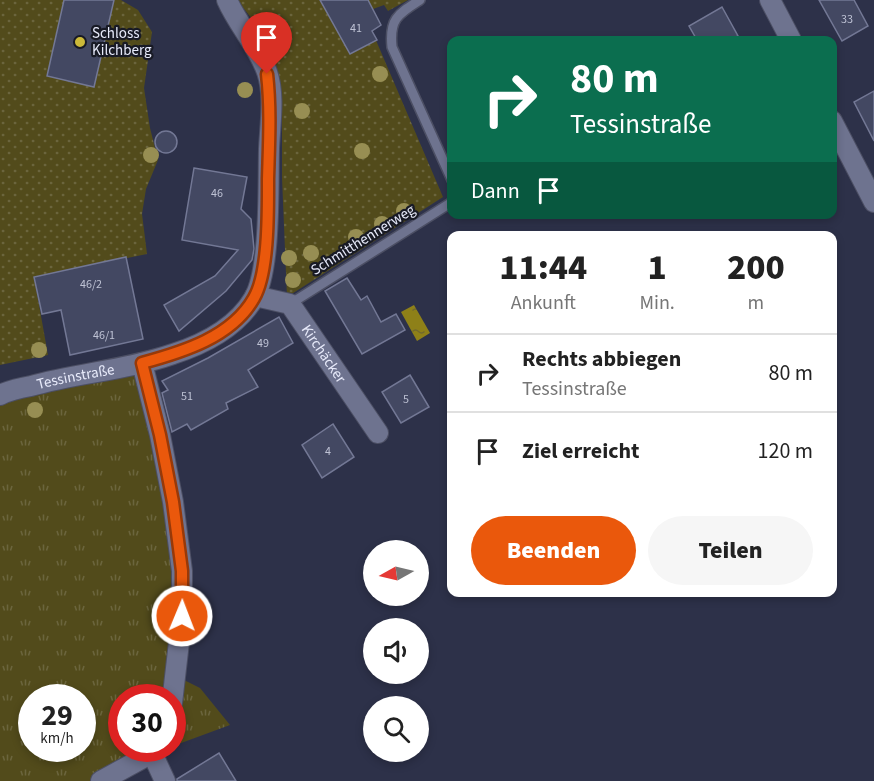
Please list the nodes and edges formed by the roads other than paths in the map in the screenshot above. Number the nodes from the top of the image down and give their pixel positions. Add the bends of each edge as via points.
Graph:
1 (227, 0) edge
2 (420, 0) edge
3 (770, 0) edge
4 (789, 36) edge
5 (837, 131) edge
6 (447, 169) edge
7 (874, 202) edge
8 (447, 205) edge
9 (255, 296) junction
10 (290, 304) junction
11 (142, 363) junction
12 (0, 395) edge
13 (378, 433) dead end
14 (174, 684) edge
15 (135, 762) edge
16 (159, 762) edge
17 (101, 781) edge
18 (165, 781) edge

1 - 9 street, Tessinstraße via 267,74 271,107 265,253
2 - 6 lane via 394,19 392,47
3 - 4 street
5 - 7 street
8 - 10 lane, Schmitthennerweg
9 - 10 street
9 - 11 street, Tessinstraße via 221,332 174,354
10 - 13 street, Kirchäcker
11 - 12 street, Tessinstraße via 64,377
11 - 14 street via 173,502 182,571 182,616
15 - 17 street
16 - 18 street

